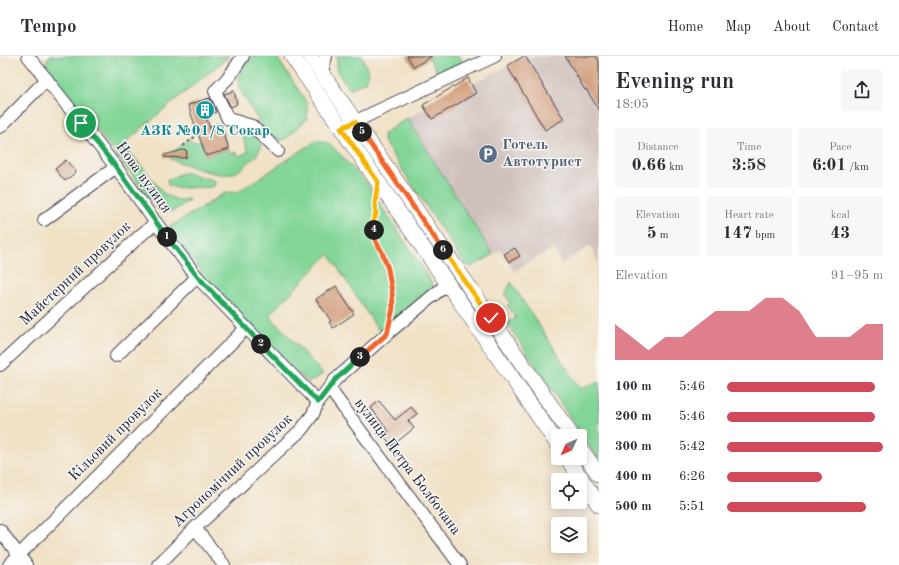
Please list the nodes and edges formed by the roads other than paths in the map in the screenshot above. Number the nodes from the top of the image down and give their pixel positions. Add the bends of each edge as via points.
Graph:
1 (28, 56) edge
2 (243, 56) edge
3 (292, 56) edge
4 (310, 56) edge
5 (326, 56) edge
6 (495, 56) edge
7 (322, 72) junction
8 (47, 79) junction
9 (355, 122) junction
10 (0, 127) edge
11 (341, 128) junction
12 (278, 151) dead end
13 (116, 167) junction
14 (44, 220) dead end
15 (156, 223) junction
16 (198, 277) junction
17 (447, 284) junction
18 (246, 328) junction
19 (116, 356) dead end
20 (0, 365) edge
21 (328, 388) junction
22 (318, 402) junction
23 (567, 429) edge
24 (551, 435) edge
25 (587, 457) edge
26 (572, 465) edge
27 (598, 472) edge
28 (599, 505) edge
29 (195, 528) junction
30 (0, 530) edge
31 (22, 560) edge
32 (9, 565) edge
33 (158, 565) edge
34 (224, 565) edge
35 (460, 565) edge

1 - 8 street, Нова вулиця
2 - 12 street via 229,78 215,91 228,119 252,126
3 - 11 main road
4 - 7 main road
5 - 7 street
6 - 9 street
7 - 9 main road
8 - 10 street
8 - 13 street, Нова вулиця
9 - 11 street
9 - 23 main road
11 - 17 main road
13 - 14 street
13 - 15 street, Нова вулиця
15 - 16 street, Нова вулиця
15 - 20 street, Майстерний провулок
16 - 18 street, Нова вулиця
16 - 19 street
17 - 21 street, Агрономічний провулок
17 - 24 main road
18 - 22 street, Нова вулиця
18 - 31 street, Кільовий провулок
21 - 22 street, Агрономічний провулок
21 - 35 street, вулиця Петра Болбочана
22 - 29 street, Агрономічний провулок via 302,429
25 - 27 main road
26 - 28 main road
29 - 33 street, Агрономічний провулок
29 - 34 street
30 - 31 street
31 - 32 street, Кільовий провулок

